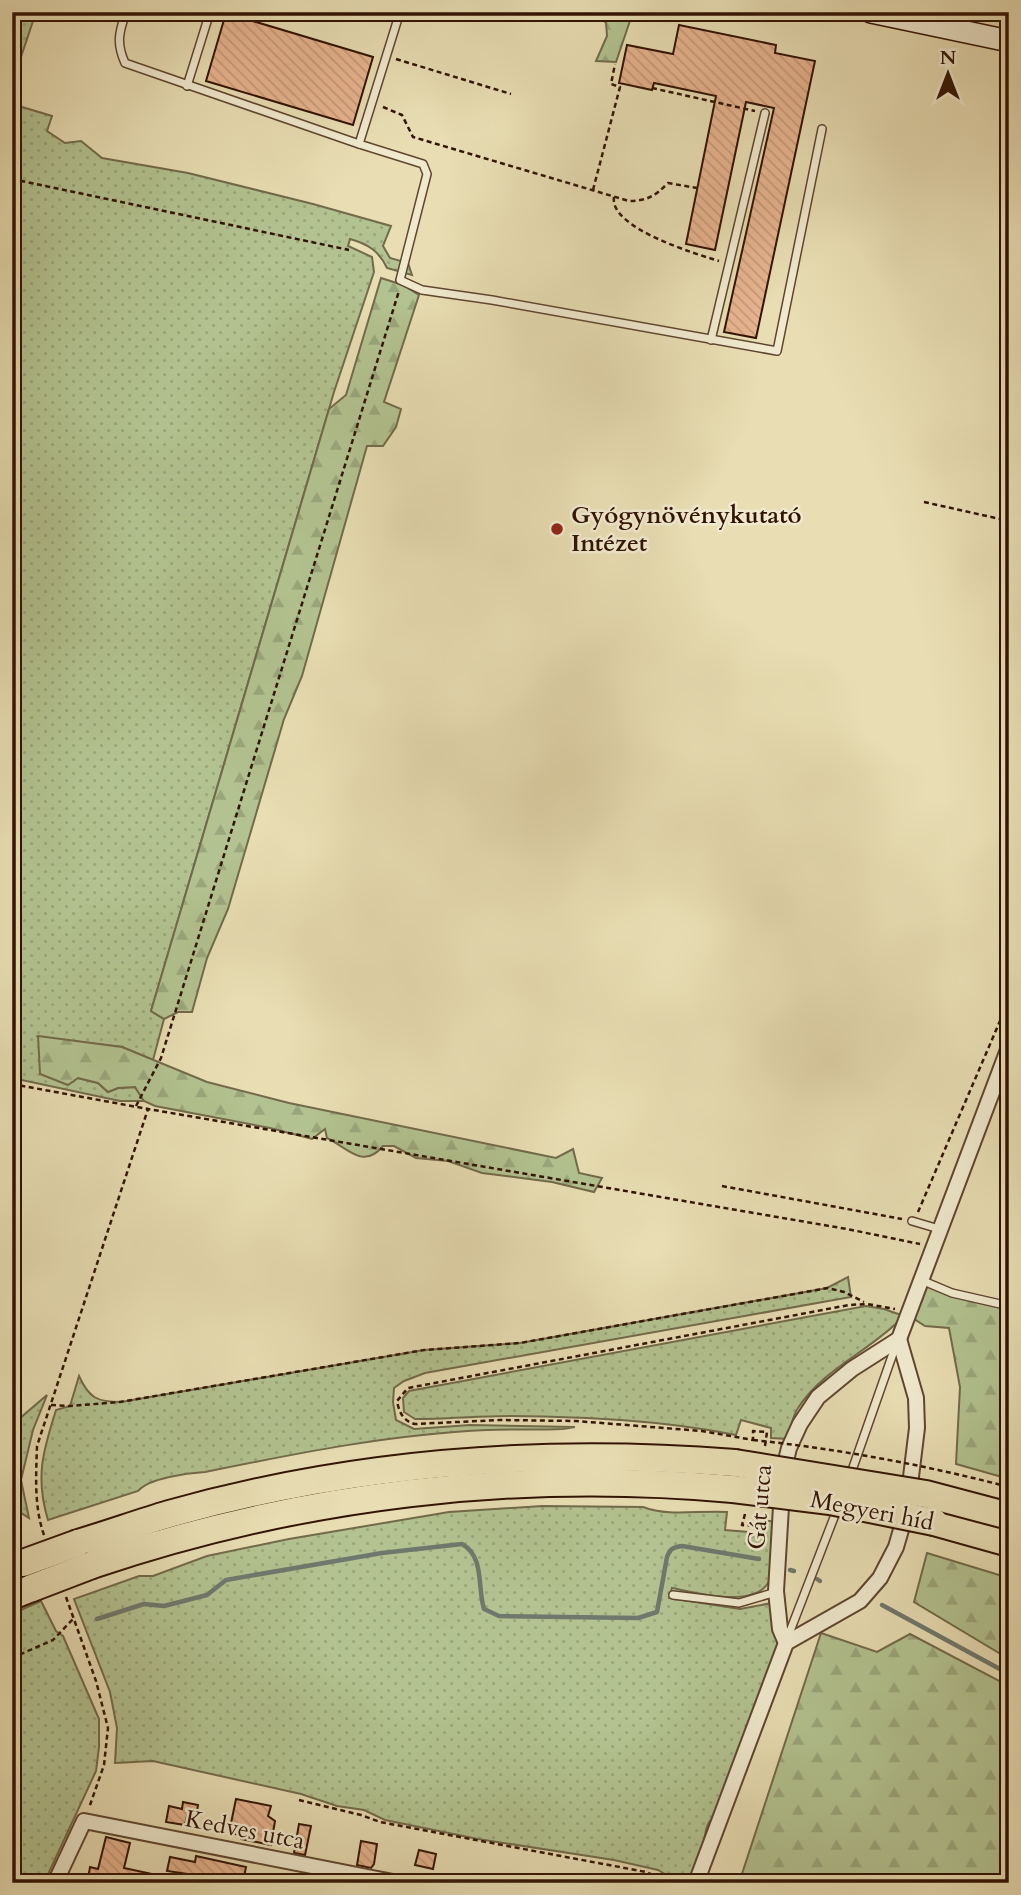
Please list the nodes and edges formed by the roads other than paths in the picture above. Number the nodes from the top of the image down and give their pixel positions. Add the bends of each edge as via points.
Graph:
1 (126, 12) edge
2 (210, 12) edge
3 (400, 12) edge
4 (871, 12) edge
5 (1009, 41) edge
6 (187, 86) junction
7 (765, 113) road end
8 (822, 129) dead end
9 (359, 144) junction
10 (711, 340) junction
11 (1009, 1047) edge
12 (912, 1221) road end
13 (939, 1229) junction
14 (921, 1280) junction
15 (1009, 1306) edge
16 (899, 1339) junction
17 (846, 1487) dead end
18 (841, 1500) dead end
19 (1009, 1516) edge
20 (1009, 1543) edge
21 (85, 1554) junction
22 (18, 1565) edge
23 (776, 1591) junction
24 (22, 1592) edge
25 (673, 1595) dead end
26 (786, 1643) junction
27 (55, 1883) edge
28 (398, 1883) edge
29 (696, 1883) edge

1 - 6 lane via 117,37 125,63
2 - 6 lane
3 - 9 lane
4 - 5 street
6 - 9 lane
7 - 10 lane
8 - 10 lane via 777,351
9 - 10 lane via 423,164 427,174 400,280 422,290
11 - 13 street
12 - 13 lane
13 - 14 street
14 - 15 lane via 952,1293
14 - 16 street
16 - 17 lane
16 - 23 street, Gát utca via 818,1397 800,1424 786,1457
16 - 26 street via 916,1398 917,1428 907,1509 897,1547 860,1601
18 - 26 lane
19 - 21 highway, Megyeri híd, bridge via 926,1494 735,1463 641,1457 517,1458 313,1482 170,1514
20 - 21 highway, Megyeri híd, bridge via 830,1501 688,1485 591,1482 497,1484 376,1496 242,1521 136,1550
21 - 22 highway, bridge
21 - 24 highway, bridge
23 - 25 lane via 739,1603
23 - 26 street, Gát utca
26 - 29 street
27 - 28 street, Kedves utca via 84,1822

